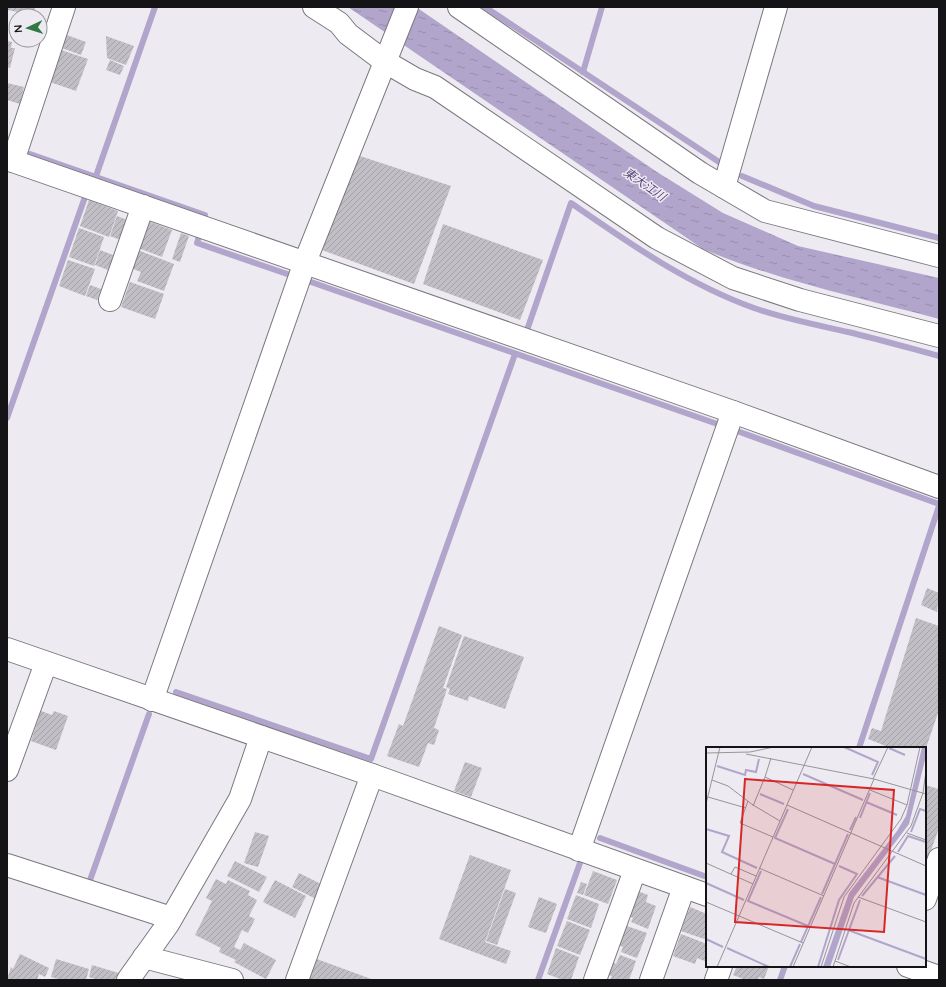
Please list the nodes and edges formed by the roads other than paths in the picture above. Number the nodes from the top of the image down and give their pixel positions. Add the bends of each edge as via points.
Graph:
1 (64, 7) edge
2 (314, 7) edge
3 (406, 7) edge
4 (459, 7) edge
5 (776, 7) edge
6 (386, 55) junction
7 (10, 160) edge
8 (724, 187) junction
9 (144, 206) junction
10 (939, 256) edge
11 (305, 262) junction
12 (110, 300) dead end
13 (939, 336) edge
14 (733, 412) junction
15 (939, 487) edge
16 (7, 649) edge
17 (46, 663) junction
18 (152, 700) junction
19 (261, 737) junction
20 (7, 770) edge
21 (372, 775) junction
22 (579, 850) junction
23 (939, 859) edge
24 (7, 864) edge
25 (635, 870) junction
26 (684, 887) junction
27 (706, 895) edge
28 (926, 896) edge
29 (171, 918) junction
30 (144, 957) junction
31 (721, 967) edge
32 (902, 967) edge
33 (911, 967) edge
34 (186, 974) edge
35 (939, 977) edge
36 (128, 980) edge
37 (232, 980) edge
38 (297, 980) edge
39 (595, 980) edge
40 (651, 980) edge
41 (716, 980) edge
42 (897, 980) edge

1 - 7 street
2 - 6 street via 339,23 348,34
3 - 6 street
4 - 8 street
5 - 8 street
6 - 11 street
6 - 13 street via 415,79 435,87 657,238 709,266 733,278 800,300
7 - 9 street
8 - 10 street via 765,211
9 - 11 street
9 - 12 street
11 - 14 street
11 - 18 street
14 - 15 street
14 - 22 street
16 - 17 street
17 - 18 street
17 - 20 street
18 - 19 street
19 - 21 street
19 - 29 street via 240,799
21 - 22 street
21 - 38 street
22 - 25 street
23 - 28 street
24 - 29 street
25 - 26 street
25 - 39 street
26 - 27 street
26 - 40 street
29 - 30 street
30 - 34 street
30 - 36 street
31 - 41 street
32 - 42 street
33 - 35 street
34 - 37 street

